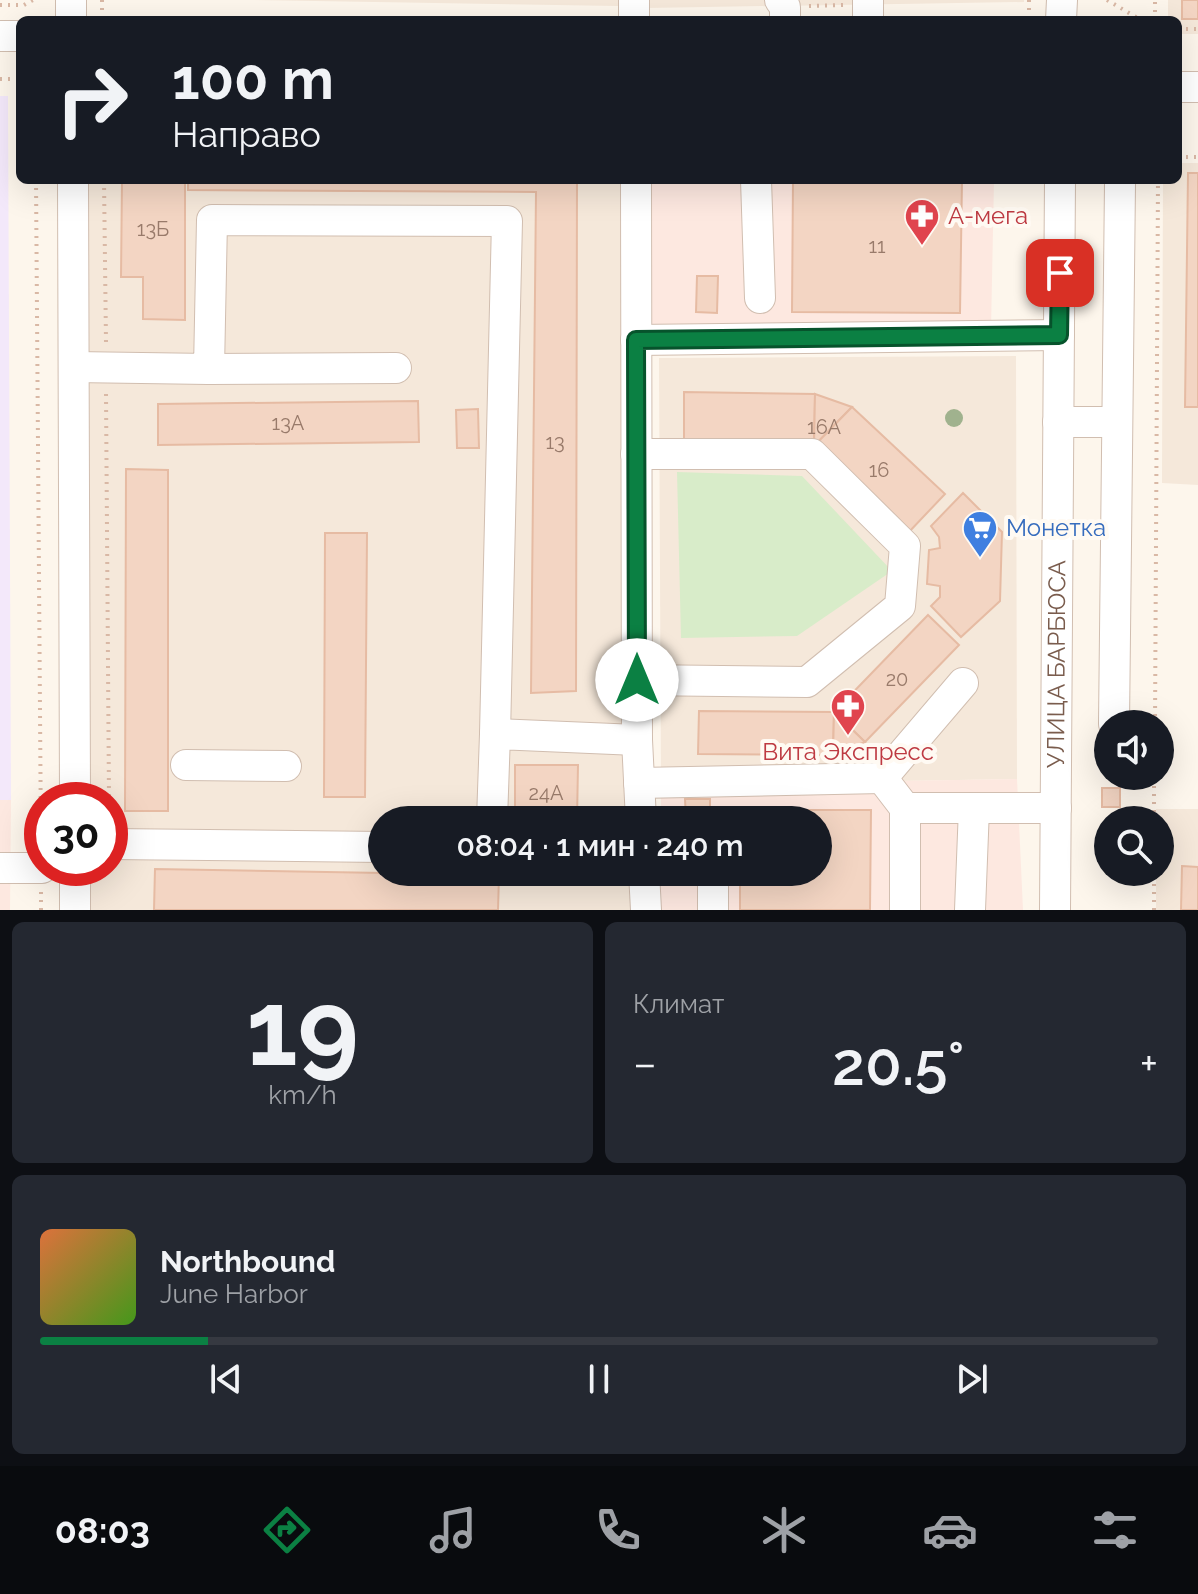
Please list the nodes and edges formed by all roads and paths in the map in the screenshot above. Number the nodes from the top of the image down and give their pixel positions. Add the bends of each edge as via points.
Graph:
1 (34, 0) edge
2 (1107, 0) edge
3 (0, 5) edge
4 (868, 8) edge
5 (783, 9) edge
6 (1134, 16) edge
7 (36, 184) edge
8 (73, 184) edge
9 (104, 184) edge
10 (636, 184) edge
11 (756, 184) edge
12 (1060, 184) edge
13 (1120, 184) edge
14 (1158, 184) edge
15 (760, 298) dead end
16 (1059, 335) junction
17 (636, 340) junction
18 (74, 367) junction
19 (106, 367) junction
20 (396, 368) dead end
21 (209, 369) junction
22 (1058, 422) junction
23 (1117, 422) junction
24 (636, 454) junction
25 (637, 680) junction
26 (963, 683) dead end
27 (1114, 710) edge
28 (1155, 710) edge
29 (495, 734) junction
30 (637, 740) junction
31 (186, 765) dead end
32 (286, 766) dead end
33 (882, 778) junction
34 (41, 782) edge
35 (75, 782) edge
36 (109, 782) edge
37 (639, 783) junction
38 (492, 806) edge
39 (640, 806) edge
40 (905, 808) junction
41 (974, 808) junction
42 (1056, 808) junction
43 (128, 844) edge
44 (368, 847) edge
45 (0, 868) edge
46 (24, 868) edge
47 (42, 886) edge
48 (75, 886) edge
49 (645, 886) edge
50 (713, 886) edge
51 (1154, 886) edge
52 (41, 910) edge
53 (75, 910) edge
54 (646, 910) edge
55 (713, 910) edge
56 (905, 910) edge
57 (970, 910) edge
58 (1055, 910) edge
59 (1154, 910) edge

1 - 3 path
2 - 6 path
4 - 5 path
7 - 34 path
8 - 18 street
9 - 19 path
10 - 17 street
11 - 15 street
12 - 16 street, УЛИЦА БАРБЮСА
13 - 23 street
14 - 28 path
16 - 17 street
16 - 22 street, УЛИЦА БАРБЮСА
17 - 24 street
18 - 19 street
18 - 35 street
19 - 21 street
19 - 36 path
20 - 21 street
21 - 29 street via 212,220 507,221
22 - 23 street
22 - 42 street, УЛИЦА БАРБЮСА
23 - 27 street
24 - 25 street
24 - 25 street via 812,454 905,546 900,606 807,682
25 - 30 street
26 - 33 street
29 - 30 street
29 - 38 street
30 - 37 street
31 - 32 street
33 - 37 street
33 - 40 street
37 - 39 street
40 - 41 street
40 - 56 street
41 - 42 street
41 - 57 street
42 - 58 street, УЛИЦА БАРБЮСА
43 - 44 street
45 - 46 street
47 - 52 path
48 - 53 street
49 - 54 street
50 - 55 street
51 - 59 path

